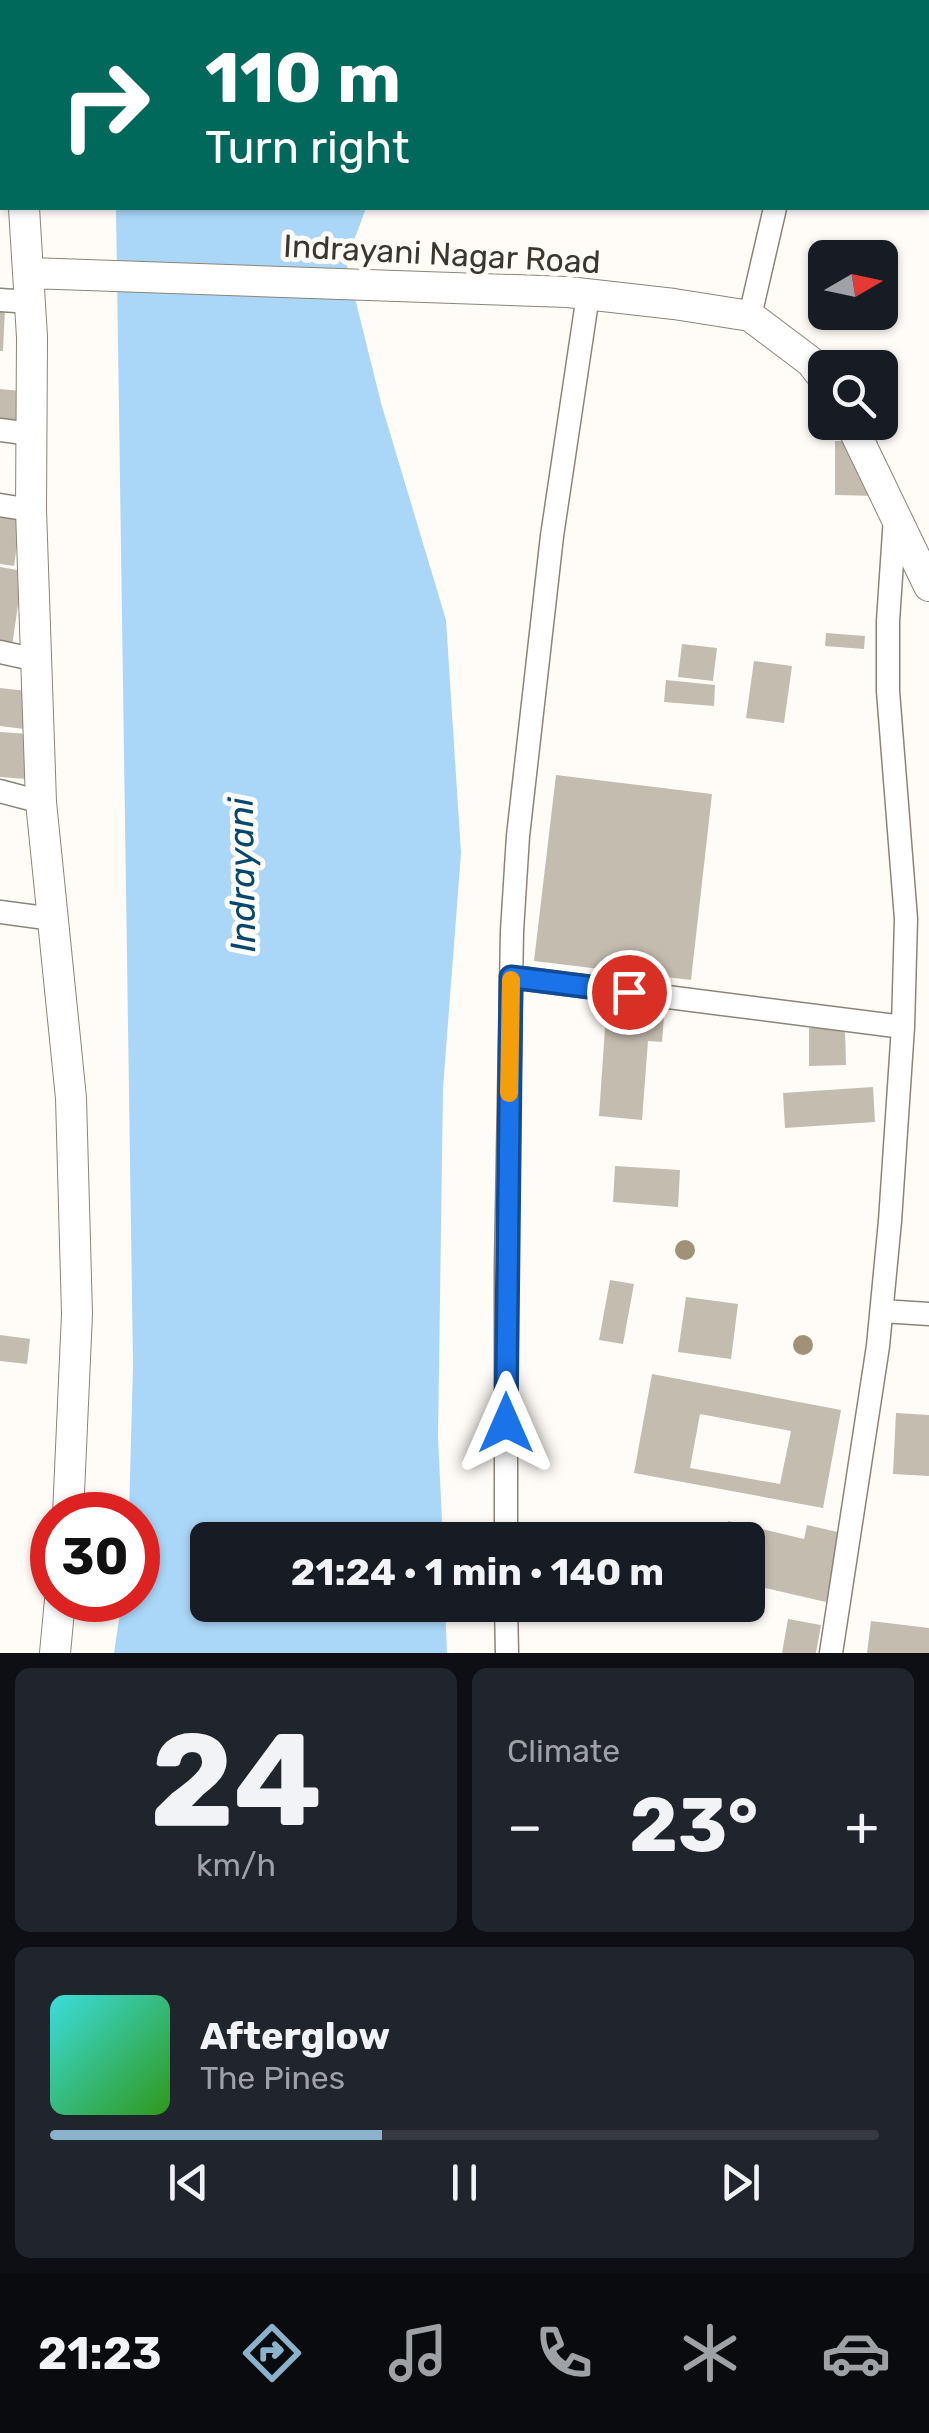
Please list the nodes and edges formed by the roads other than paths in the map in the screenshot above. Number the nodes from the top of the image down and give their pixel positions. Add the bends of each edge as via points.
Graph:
1 (24, 210) edge
2 (775, 210) edge
3 (31, 287) junction
4 (578, 293) junction
5 (0, 300) edge
6 (750, 316) junction
7 (808, 360) edge
8 (0, 430) edge
9 (31, 434) junction
10 (859, 440) edge
11 (0, 505) edge
12 (32, 510) junction
13 (895, 517) junction
14 (929, 586) edge
15 (0, 652) edge
16 (36, 660) junction
17 (0, 792) edge
18 (41, 802) junction
19 (0, 912) edge
20 (53, 918) junction
21 (929, 946) edge
22 (906, 952) junction
23 (511, 977) junction
24 (903, 1026) junction
25 (882, 1311) junction
26 (929, 1314) edge
27 (69, 1492) edge
28 (506, 1522) edge
29 (58, 1622) edge
30 (506, 1622) edge
31 (55, 1653) edge
32 (507, 1653) edge
33 (831, 1653) edge

1 - 3 street
2 - 6 street
3 - 4 street, Indrayani Nagar Road via 69,275
3 - 5 street
3 - 9 street
4 - 6 street, Indrayani Nagar Road
4 - 23 street via 518,836
6 - 7 street, Indrayani Nagar Road
8 - 9 street
9 - 12 street
10 - 13 street
11 - 12 street
12 - 16 street
13 - 14 street
13 - 22 street via 888,691
15 - 16 street
16 - 18 street
17 - 18 street
18 - 20 street
19 - 20 street
20 - 27 street via 74,1198
21 - 22 street
22 - 24 street
23 - 24 street
23 - 28 street
24 - 25 street
25 - 26 street
25 - 33 street
29 - 31 street
30 - 32 street

